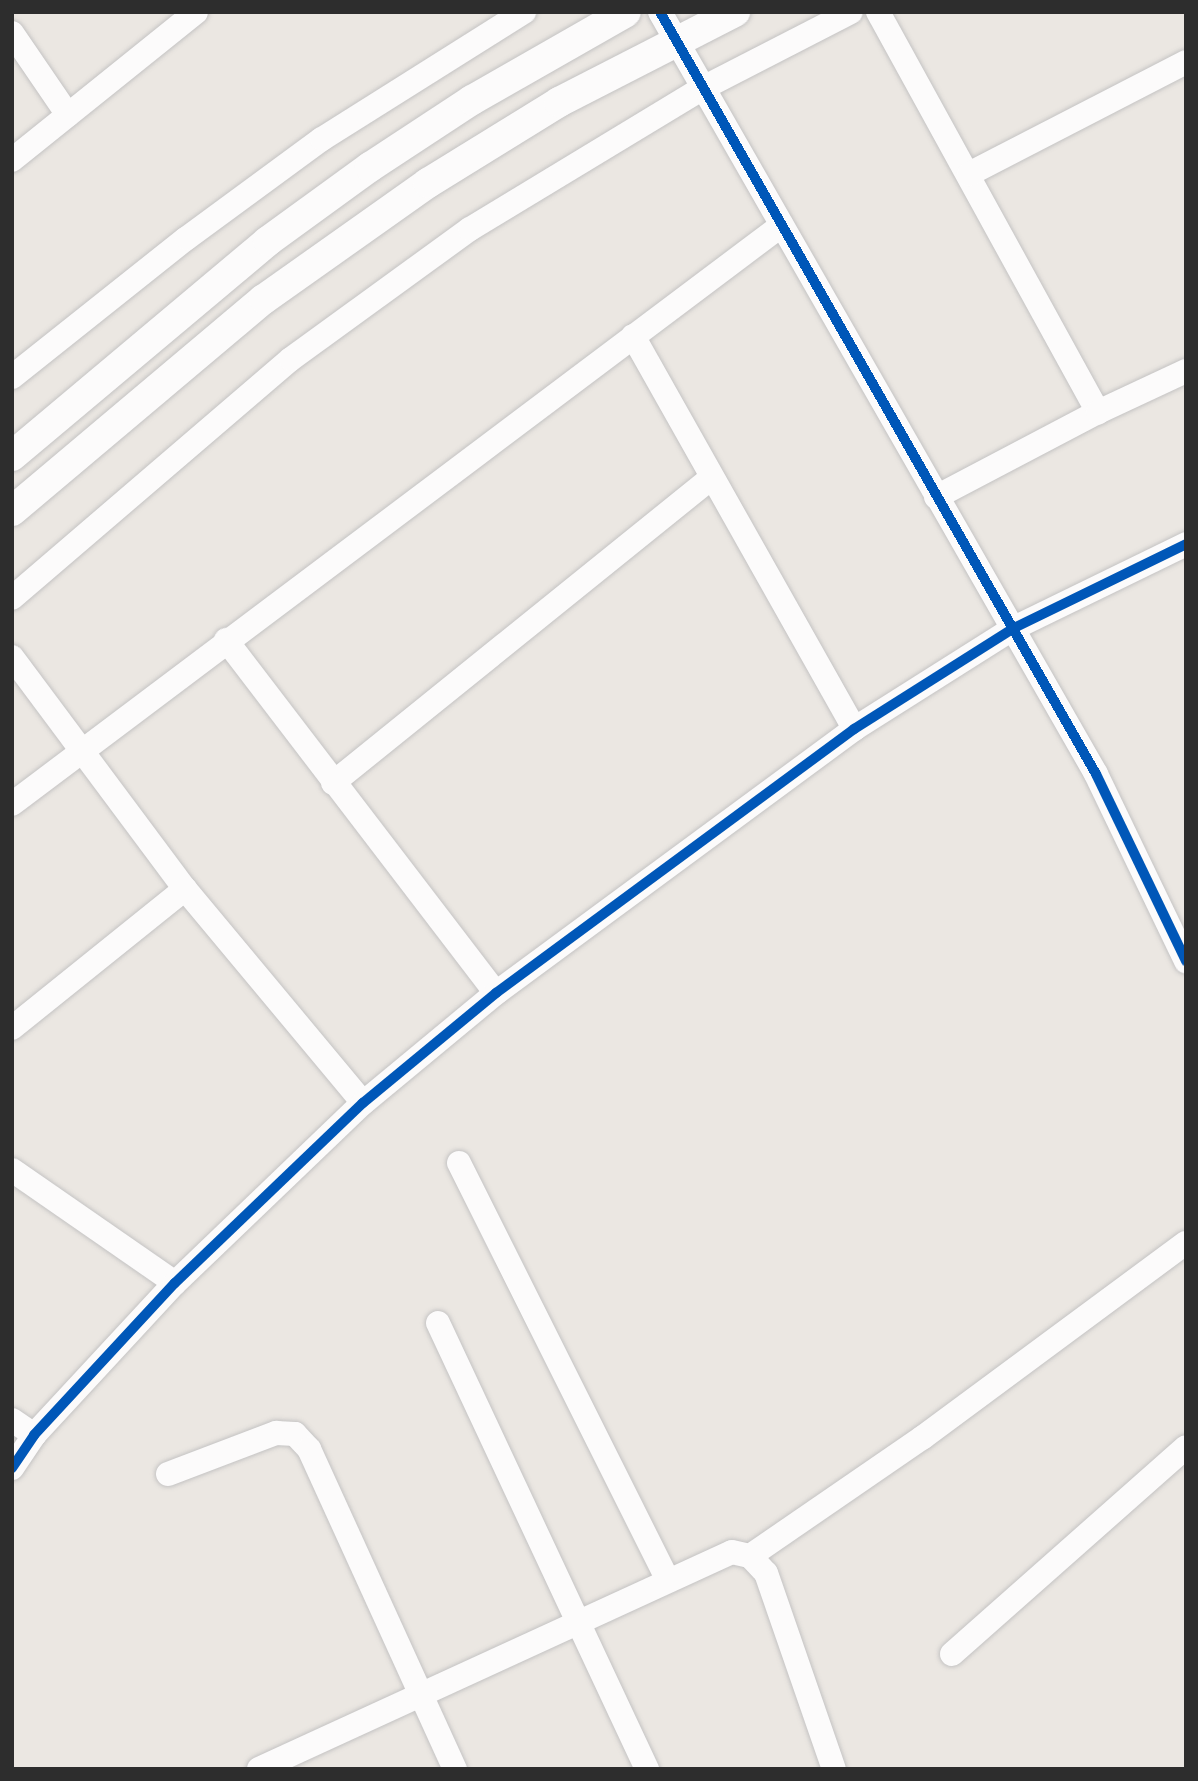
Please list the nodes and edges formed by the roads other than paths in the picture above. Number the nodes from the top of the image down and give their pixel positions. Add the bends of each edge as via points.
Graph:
1 (196, 12) edge
2 (524, 12) edge
3 (626, 12) edge
4 (660, 12) edge
5 (735, 12) edge
6 (851, 12) edge
7 (878, 12) edge
8 (12, 33) edge
9 (676, 42) junction
10 (1186, 62) edge
11 (703, 88) junction
12 (68, 115) junction
13 (12, 160) edge
14 (969, 174) junction
15 (782, 225) junction
16 (633, 336) junction
17 (1186, 372) edge
18 (12, 377) edge
19 (1098, 412) junction
20 (12, 456) edge
21 (711, 478) junction
22 (936, 497) junction
23 (12, 511) edge
24 (1186, 544) edge
25 (12, 598) edge
26 (1013, 629) junction
27 (226, 640) junction
28 (12, 657) edge
29 (854, 729) junction
30 (78, 750) junction
31 (333, 783) junction
32 (12, 804) edge
33 (185, 889) junction
34 (1186, 961) edge
35 (496, 993) junction
36 (12, 1028) edge
37 (363, 1103) junction
38 (459, 1163) dead end
39 (12, 1170) edge
40 (1186, 1243) edge
41 (175, 1283) junction
42 (438, 1323) dead end
43 (12, 1420) edge
44 (34, 1435) junction
45 (1186, 1447) edge
46 (12, 1468) edge
47 (168, 1474) dead end
48 (750, 1556) junction
49 (667, 1579) junction
50 (575, 1622) junction
51 (952, 1654) dead end
52 (419, 1694) junction
53 (263, 1768) edge
54 (455, 1769) edge
55 (647, 1769) edge
56 (834, 1769) edge

1 - 12 street
2 - 18 street via 322,139
3 - 20 street via 472,100 268,241
4 - 9 street
5 - 9 street
6 - 11 street
7 - 14 street
8 - 12 street
9 - 11 street
9 - 23 street via 559,102 417,191 264,299
10 - 14 street
11 - 15 street
11 - 25 street via 470,229 291,359
12 - 13 street
14 - 19 street
15 - 16 street
15 - 22 street
16 - 21 street
16 - 27 street
17 - 19 street
19 - 22 street
21 - 29 street
21 - 31 street
22 - 26 street
24 - 26 street
26 - 29 street
26 - 34 street via 1096,774
27 - 30 street
27 - 31 street
28 - 30 street
29 - 35 street
30 - 32 street
30 - 33 street
31 - 35 street
33 - 36 street
33 - 37 street
35 - 37 street
37 - 41 street
38 - 49 street
39 - 41 street
40 - 48 street via 922,1438
41 - 44 street
42 - 50 street
43 - 44 street
44 - 46 street
45 - 51 street
47 - 52 street via 261,1436 295,1434 309,1449
48 - 49 street via 732,1552
48 - 56 street via 766,1573 783,1615
49 - 50 street
50 - 52 street
50 - 55 street
52 - 53 street
52 - 54 street

